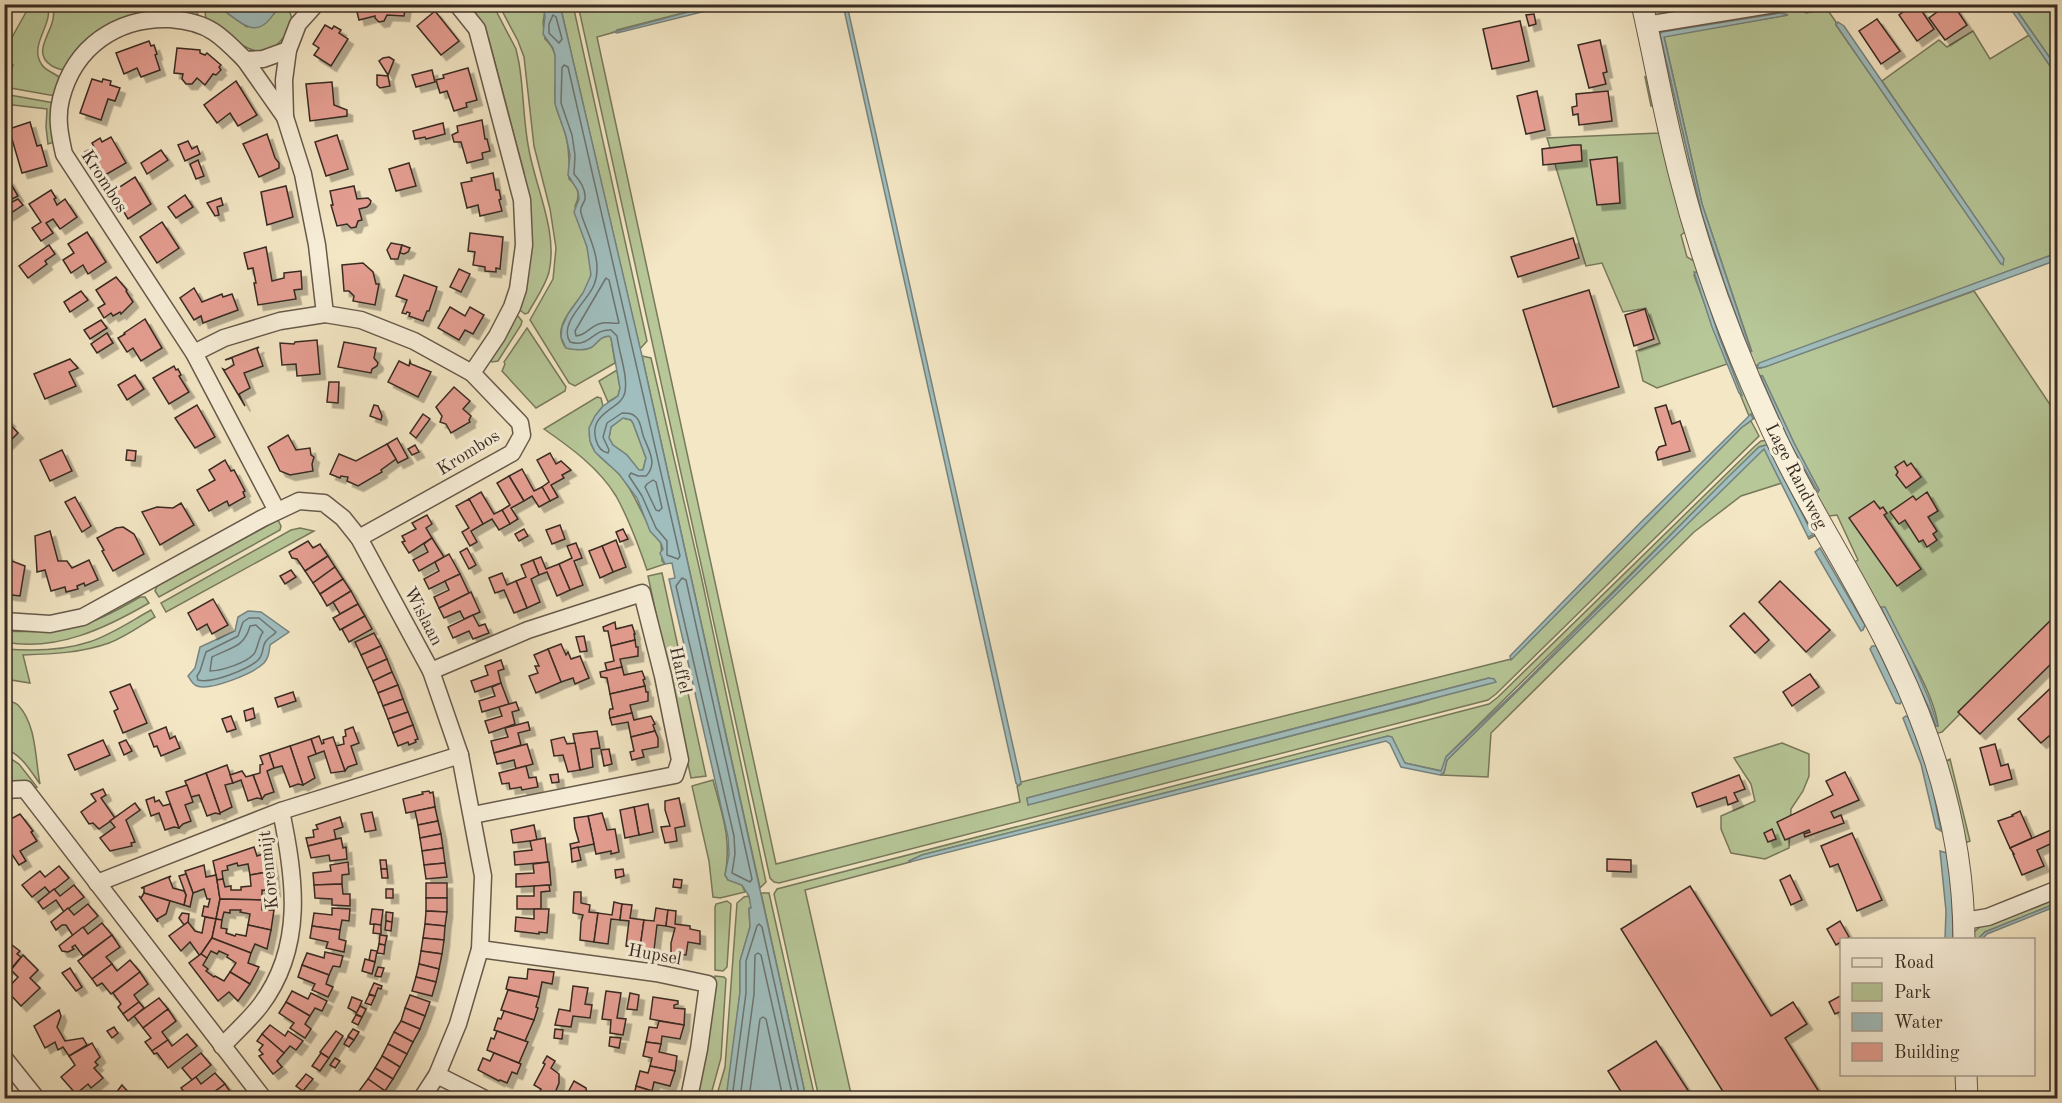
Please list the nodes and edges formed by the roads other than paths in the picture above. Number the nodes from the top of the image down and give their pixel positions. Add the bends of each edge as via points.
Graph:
1 (316, 4) edge
2 (457, 4) edge
3 (1775, 4) edge
4 (1644, 15) edge
5 (288, 50) junction
6 (245, 60) junction
7 (285, 117) junction
8 (325, 314) junction
9 (194, 353) junction
10 (472, 373) junction
11 (277, 511) junction
12 (359, 538) junction
13 (4, 621) edge
14 (431, 670) junction
15 (460, 755) junction
16 (4, 790) edge
17 (281, 811) junction
18 (473, 815) junction
19 (97, 883) junction
20 (2058, 889) edge
21 (1964, 930) edge
22 (480, 950) junction
23 (222, 1046) junction
24 (4, 1058) edge
25 (437, 1075) junction
26 (1966, 1076) edge
27 (36, 1098) edge
28 (263, 1098) edge
29 (422, 1098) edge
30 (483, 1098) edge
31 (689, 1098) edge
32 (1967, 1098) edge

1 - 5 street, Krombos via 298,24
2 - 10 street via 477,29 522,200 524,246 512,307
3 - 4 street
4 - 21 street, Lage Randweg via 1680,176 1729,332 1773,432 1894,658 1915,705 1944,788 1958,860
5 - 6 street via 263,59
5 - 7 street, Krombos
6 - 7 street, Krombos
6 - 9 street, Krombos via 201,26 180,20 136,21 110,32 91,46 75,64 60,101 58,128 64,154
7 - 8 street, Krombos via 317,245
8 - 9 street, Krombos via 280,321 224,338
8 - 10 street, Krombos via 361,320 414,340
9 - 11 street, Krombos
10 - 12 street, Krombos via 520,423 522,435 512,453
11 - 12 street, Wislaan via 299,501 324,504 343,518
11 - 13 street, Wislaan via 83,617 50,624
12 - 14 street, Wislaan
14 - 15 street, Wislaan
14 - 18 street, Haffel via 528,630 642,593 680,760 675,775
15 - 17 street, Korenmijt
15 - 18 street, Wislaan
16 - 19 street via 24,789
17 - 19 street, Korenmijt
17 - 23 street, Korenmijt via 294,902 290,942 281,970 261,1005
18 - 22 street, Wislaan via 483,876
19 - 23 street
20 - 21 street
22 - 25 street, Wislaan via 458,1024
22 - 31 street, Hupsel via 656,973 708,984
23 - 28 street
24 - 27 street
25 - 29 street, Wislaan
25 - 30 street
26 - 32 street

